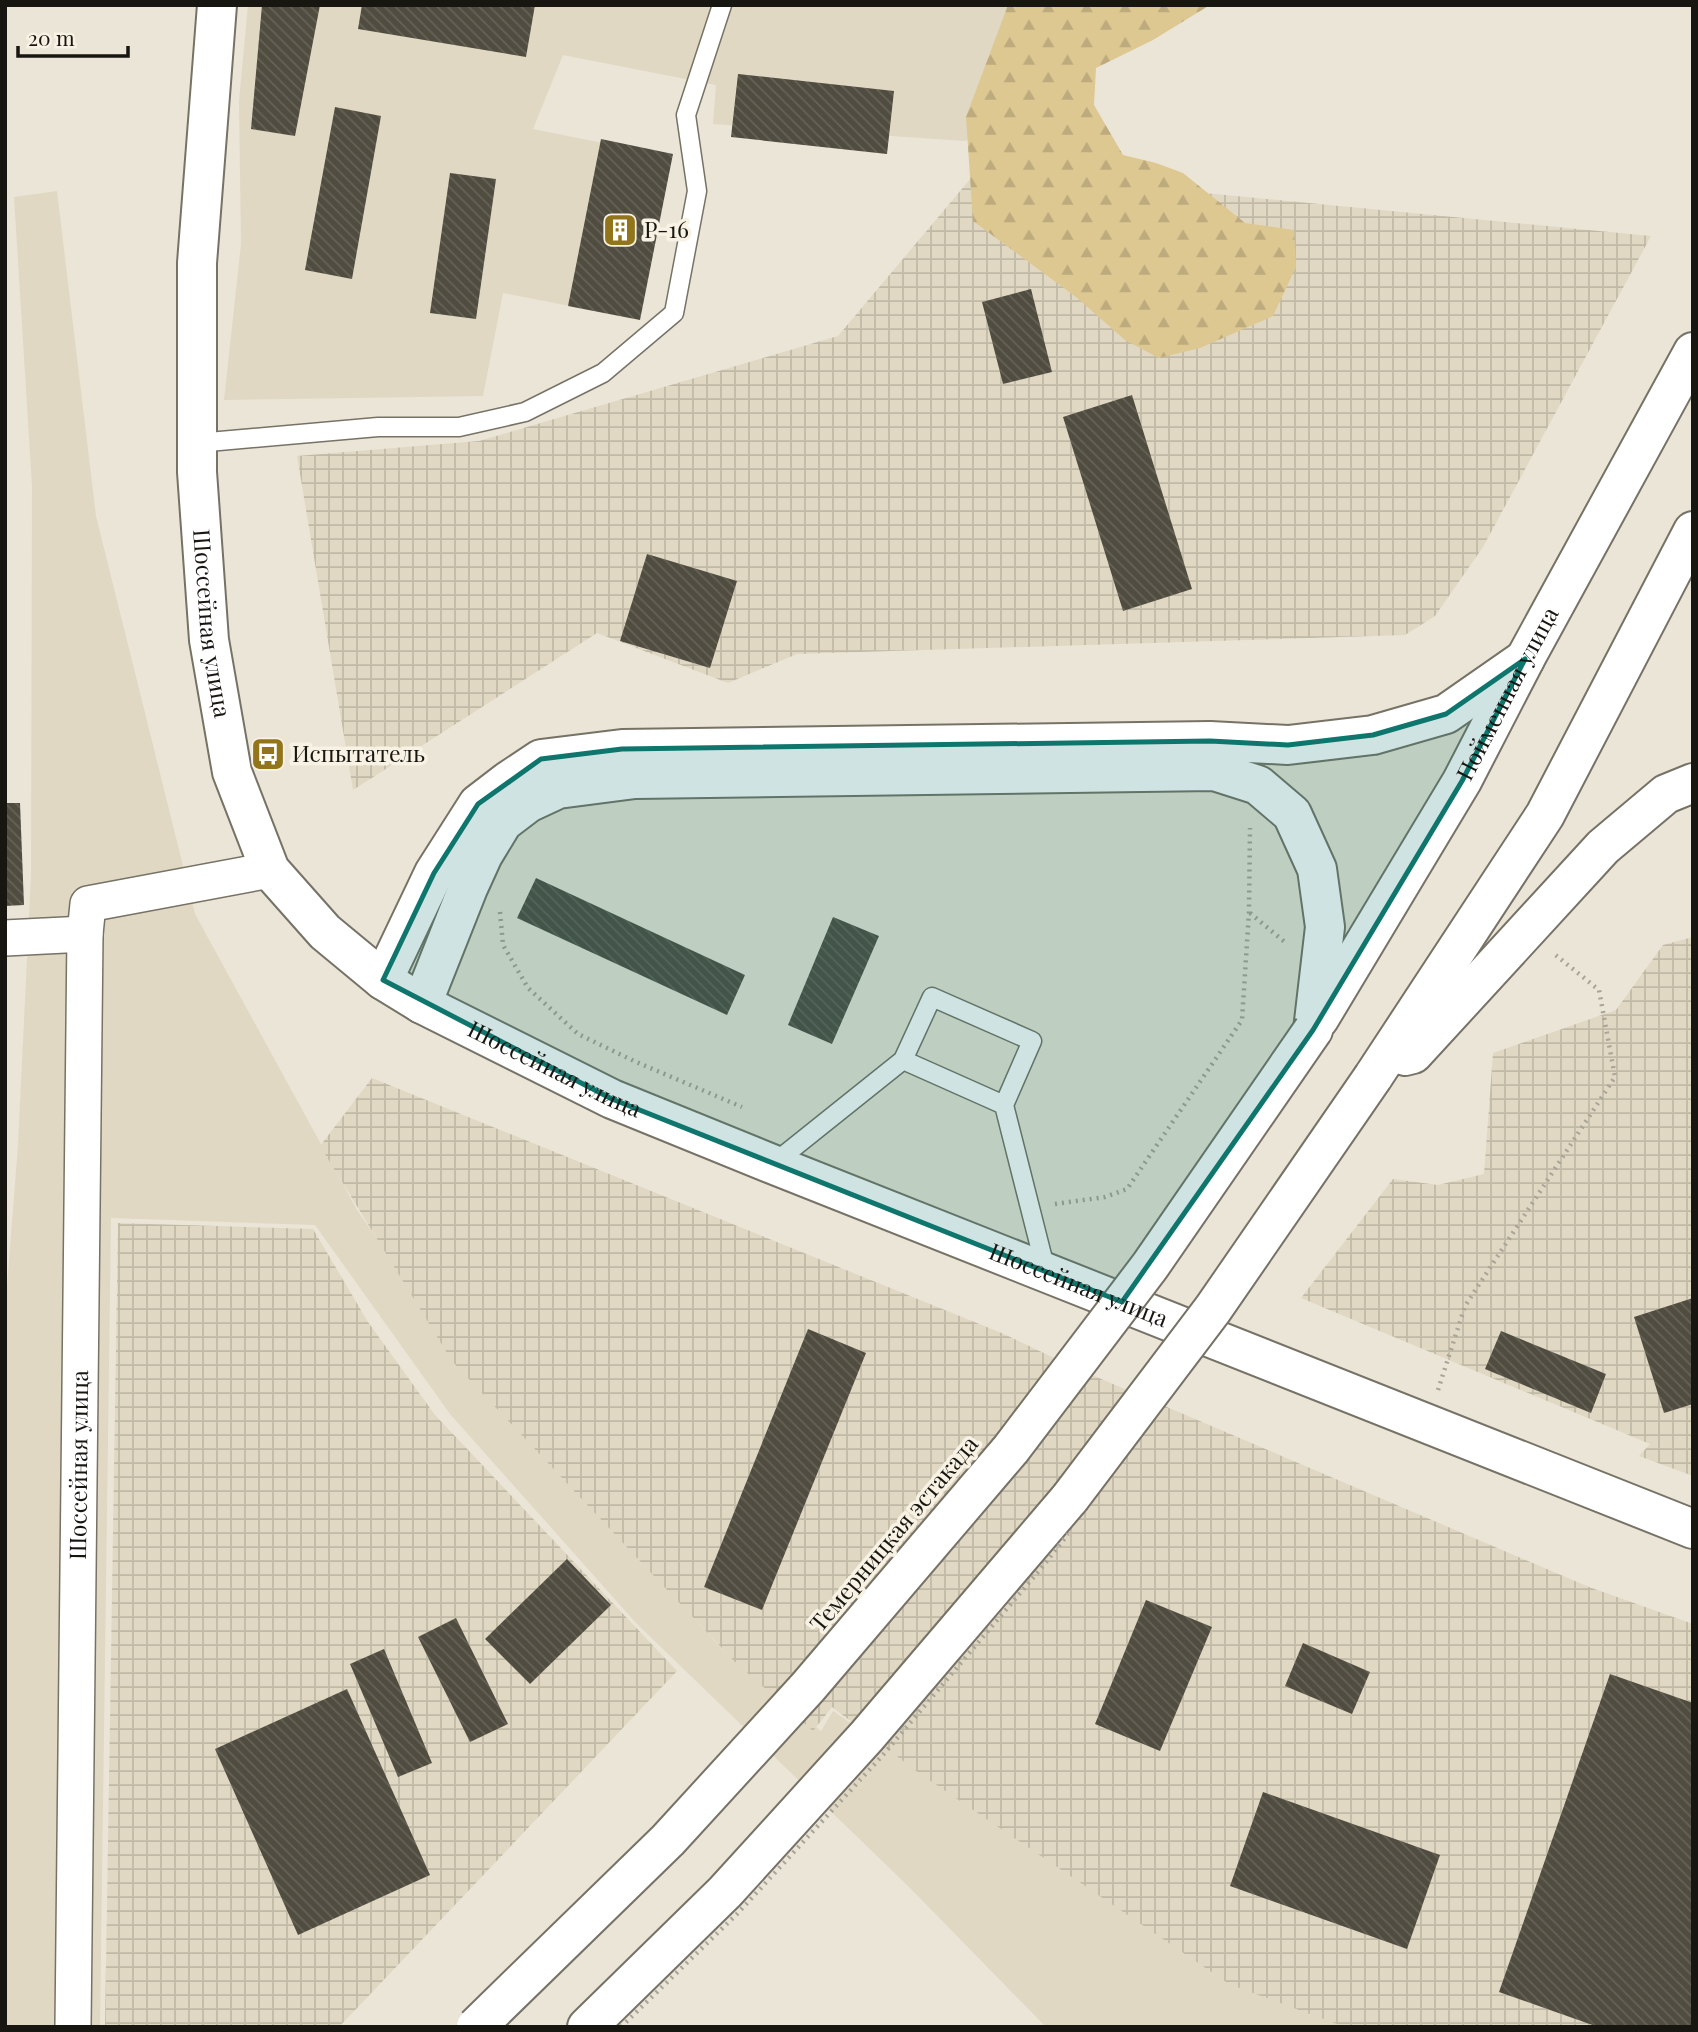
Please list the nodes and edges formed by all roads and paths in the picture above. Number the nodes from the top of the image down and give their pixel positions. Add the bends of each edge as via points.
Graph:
1 (217, 5) edge
2 (722, 5) edge
3 (1693, 352) edge
4 (197, 443) junction
5 (1693, 531) edge
6 (1525, 659) junction
7 (1693, 783) edge
8 (1250, 816) dead end
9 (270, 870) junction
10 (500, 911) dead end
11 (86, 919) junction
12 (5, 938) edge
13 (1547, 949) dead end
14 (383, 981) junction
15 (422, 1003) junction
16 (1313, 1030) junction
17 (903, 1060) junction
18 (1378, 1070) junction
19 (1004, 1105) junction
20 (746, 1109) dead end
21 (772, 1164) junction
22 (1030, 1208) junction
23 (1046, 1272) junction
24 (1427, 1423) junction
25 (1074, 1526) dead end
26 (1693, 1529) edge
27 (73, 2027) edge
28 (476, 2027) edge
29 (586, 2027) edge
30 (621, 2027) edge

1 - 4 main road, Шоссейная улица via 197,263
2 - 4 lane via 686,115 697,191 674,313 603,373 525,412 459,427 378,427
3 - 6 main road, Пойменная улица
4 - 9 main road, Шоссейная улица via 209,640 232,772
5 - 18 main road via 1545,815
6 - 14 main road via 1446,714 1373,735 1288,745 1210,741 622,748 541,759 478,804 434,873
6 - 16 main road, Пойменная улица via 1462,781
7 - 18 main road via 1666,794 1603,848 1413,1054
8 - 22 path via 1242,1020 1127,1189 1105,1197
9 - 11 street
9 - 14 main road, Шоссейная улица via 325,932
10 - 20 path via 503,945 528,988 578,1034
11 - 12 street
11 - 27 street, Шоссейная улица
13 - 24 path via 1599,990 1615,1077 1465,1306
14 - 15 main road, Шоссейная улица
15 - 16 main road via 468,887 503,822 558,789 635,779 1213,771 1258,785 1292,814 1317,869 1325,927
15 - 21 main road, Шоссейная улица via 612,1099
16 - 28 main road, Темерницкая эстакада, bridge via 1150,1266 1011,1449 808,1687 668,1840
17 - 19 lane
17 - 19 lane via 932,997 1019,1035 1032,1041
17 - 21 lane
18 - 29 main road, bridge via 1213,1309 1070,1498 752,1863
19 - 22 lane
21 - 23 main road, Шоссейная улица
22 - 23 lane
23 - 24 main road, Шоссейная улица
24 - 26 main road, Шоссейная улица
25 - 30 path, bridge via 882,1756 737,1914

